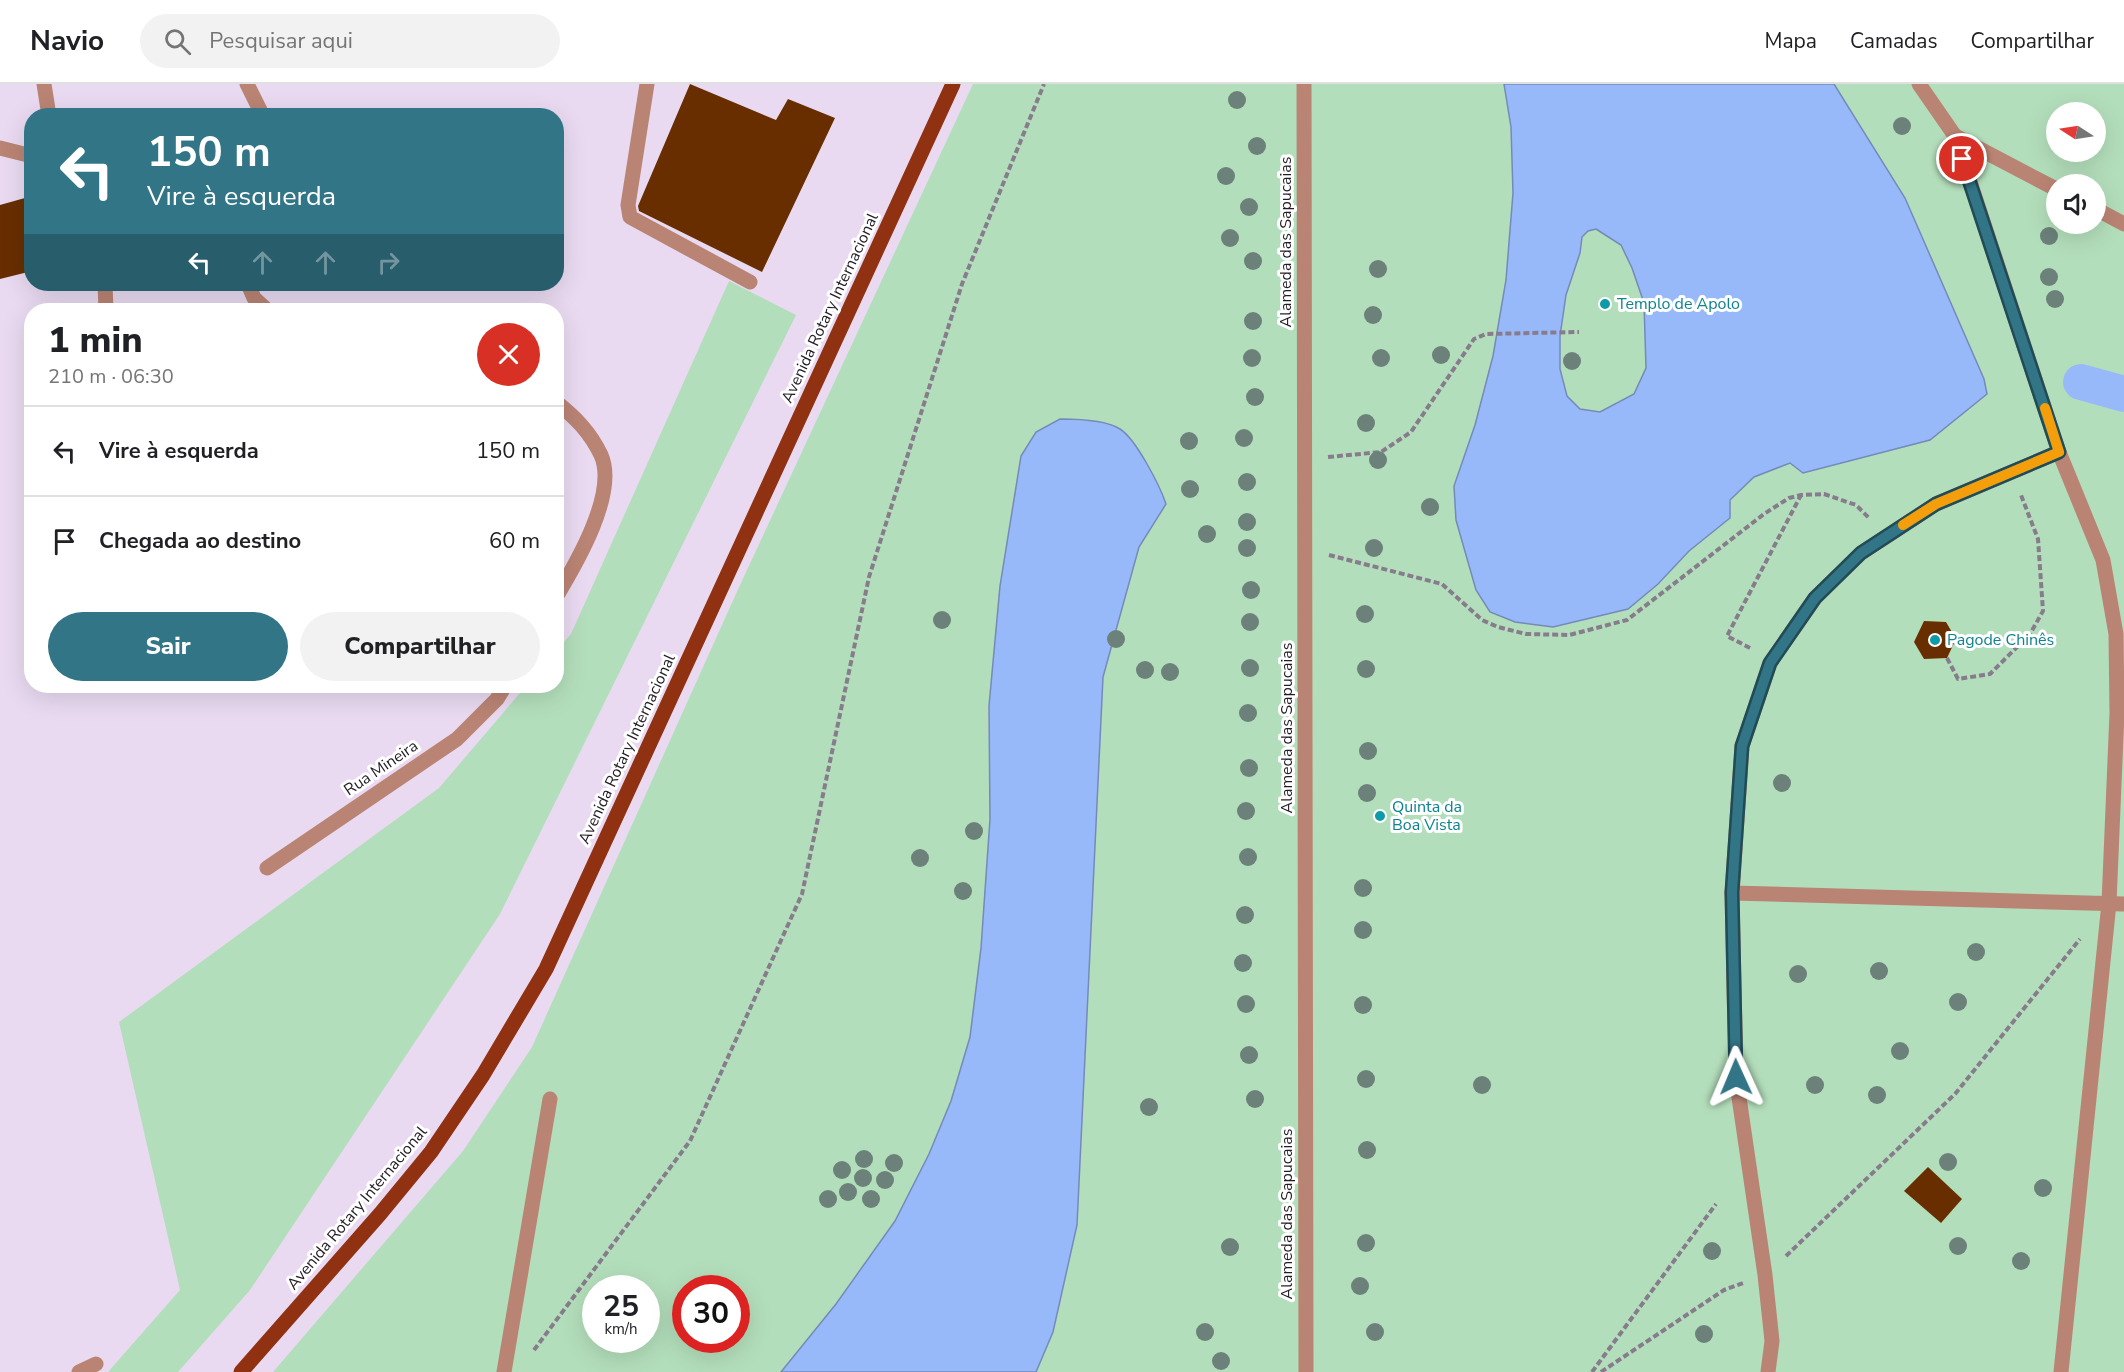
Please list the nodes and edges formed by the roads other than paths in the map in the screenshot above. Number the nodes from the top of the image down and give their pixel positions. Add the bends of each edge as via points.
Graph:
1 (44, 84) edge
2 (247, 84) edge
3 (647, 84) edge
4 (953, 84) edge
5 (1304, 84) edge
6 (1919, 84) edge
7 (48, 108) edge
8 (259, 108) edge
9 (1955, 136) junction
10 (0, 148) edge
11 (24, 154) edge
12 (2046, 184) edge
13 (2106, 214) edge
14 (2124, 224) edge
15 (750, 282) dead end
16 (564, 408) edge
17 (2059, 452) junction
18 (564, 583) edge
19 (501, 693) edge
20 (267, 868) dead end
21 (1732, 892) junction
22 (2116, 903) edge
23 (550, 1099) dead end
24 (96, 1364) dead end
25 (80, 1372) edge
26 (241, 1372) edge
27 (504, 1372) edge
28 (1306, 1372) edge
29 (1768, 1372) edge
30 (2061, 1372) edge

1 - 7 street
2 - 8 street
3 - 15 street via 627,205 630,217
4 - 26 main road, Avenida Rotary Internacional via 546,969 483,1075 431,1152
5 - 28 street, Alameda das Sapucaias
6 - 9 street
9 - 12 street
9 - 17 street
10 - 11 street
13 - 14 street
16 - 18 street via 580,421 602,456 604,480 598,514
17 - 21 street via 1936,504 1861,553 1815,598 1772,660 1742,746
17 - 22 street via 2103,560 2116,634
19 - 20 street, Rua Mineira via 457,739
21 - 22 street
21 - 29 street via 1736,1077 1766,1275 1772,1341
22 - 30 street
23 - 27 street
24 - 25 street

